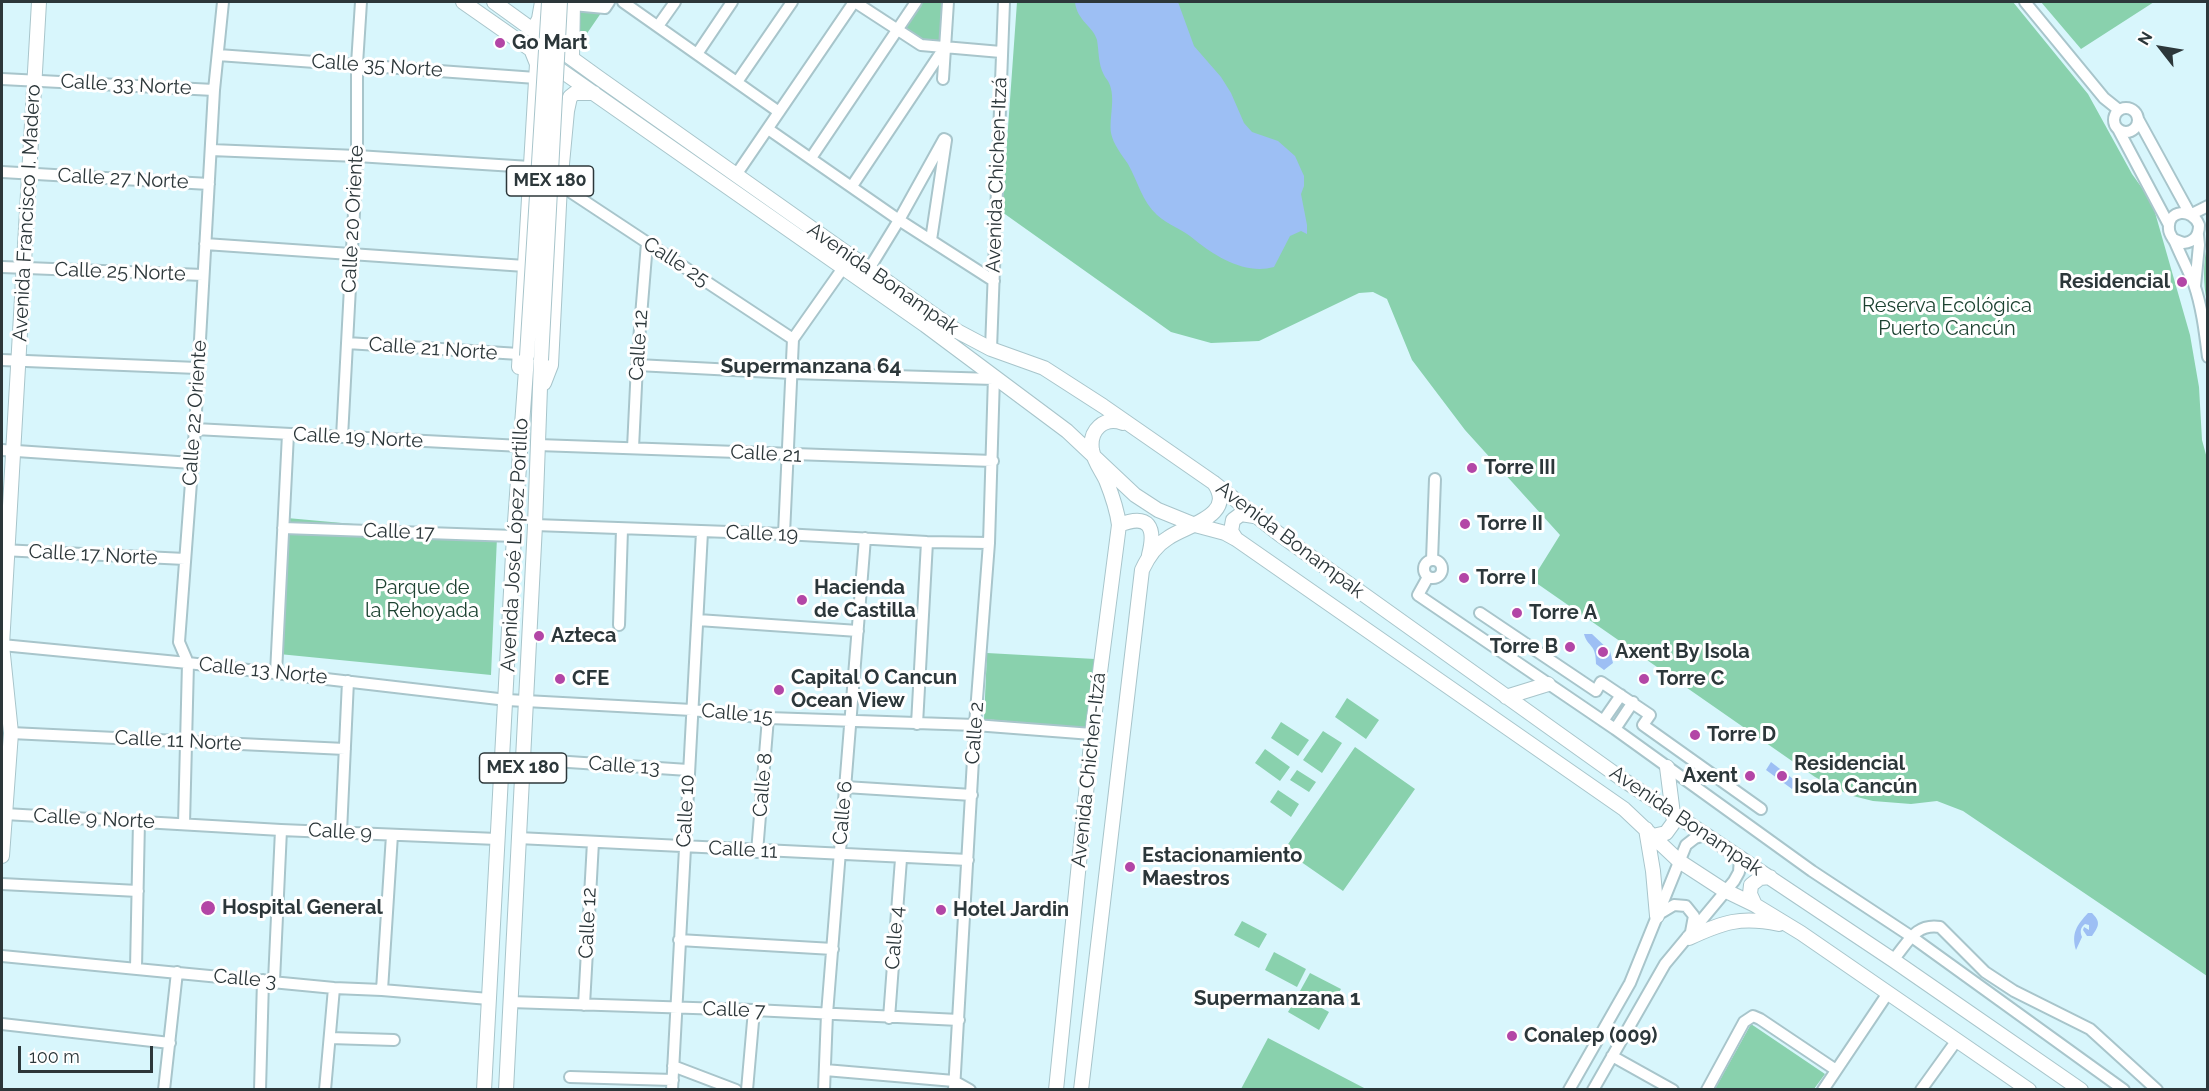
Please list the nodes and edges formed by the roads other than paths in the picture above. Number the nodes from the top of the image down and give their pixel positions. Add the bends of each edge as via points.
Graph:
1 (39, 2) edge
2 (216, 2) edge
3 (223, 2) edge
4 (361, 2) edge
5 (463, 2) edge
6 (494, 2) edge
7 (543, 2) edge
8 (549, 2) edge
9 (609, 2) edge
10 (623, 2) edge
11 (675, 2) edge
12 (732, 2) edge
13 (792, 2) edge
14 (854, 2) edge
15 (916, 2) edge
16 (948, 2) edge
17 (1004, 2) edge
18 (2025, 2) edge
19 (570, 3) edge
20 (658, 26) junction
21 (532, 30) junction
22 (896, 30) junction
23 (944, 48) junction
24 (531, 49) junction
25 (1001, 52) junction
26 (697, 54) junction
27 (218, 55) junction
28 (572, 58) junction
29 (357, 64) junction
30 (536, 78) junction
31 (2, 79) edge
32 (943, 79) dead end
33 (35, 81) junction
34 (737, 82) junction
35 (214, 90) junction
36 (596, 94) junction
37 (534, 108) junction
38 (2119, 110) junction
39 (567, 111) junction
40 (779, 112) junction
41 (2138, 119) junction
42 (768, 129) junction
43 (2118, 129) junction
44 (211, 150) junction
45 (357, 156) junction
46 (811, 158) junction
47 (530, 167) junction
48 (2, 172) edge
49 (29, 173) junction
50 (736, 176) junction
51 (2171, 180) junction
52 (209, 184) junction
53 (560, 185) junction
54 (852, 186) junction
55 (2152, 190) junction
56 (2208, 206) edge
57 (2191, 214) junction
58 (899, 220) junction
59 (2208, 220) edge
60 (2169, 225) junction
61 (2198, 232) junction
62 (2174, 239) junction
63 (931, 240) junction
64 (647, 243) junction
65 (205, 244) junction
66 (352, 254) junction
67 (525, 266) junction
68 (2, 267) edge
69 (24, 268) junction
70 (843, 268) junction
71 (868, 270) junction
72 (203, 275) junction
73 (994, 281) junction
74 (2194, 286) junction
75 (793, 339) junction
76 (347, 343) junction
77 (991, 349) junction
78 (529, 356) junction
79 (2208, 357) edge
80 (2, 360) edge
81 (19, 361) junction
82 (637, 365) junction
83 (197, 368) junction
84 (792, 373) junction
85 (994, 378) junction
86 (541, 391) junction
87 (1133, 428) junction
88 (195, 429) junction
89 (288, 434) junction
90 (342, 437) junction
91 (520, 446) junction
92 (538, 446) junction
93 (633, 448) junction
94 (8, 451) edge
95 (789, 455) junction
96 (1094, 456) junction
97 (993, 461) junction
98 (192, 463) junction
99 (1435, 479) dead end
100 (1214, 483) junction
101 (1254, 516) junction
102 (535, 525) junction
103 (1119, 525) junction
104 (1195, 525) junction
105 (283, 528) junction
106 (622, 529) junction
107 (702, 532) junction
108 (784, 534) junction
109 (514, 536) junction
110 (865, 538) junction
111 (1236, 539) junction
112 (927, 542) junction
113 (989, 543) junction
114 (5, 550) edge
115 (1148, 558) junction
116 (185, 559) junction
117 (1480, 613) dead end
118 (698, 621) junction
119 (619, 625) dead end
120 (858, 631) junction
121 (2, 645) edge
122 (188, 663) junction
123 (276, 673) junction
124 (348, 681) junction
125 (1548, 684) junction
126 (1621, 694) junction
127 (1506, 697) junction
128 (507, 700) junction
129 (525, 700) junction
130 (1633, 702) junction
131 (692, 710) junction
132 (768, 718) junction
133 (1603, 721) junction
134 (852, 722) junction
135 (917, 724) junction
136 (975, 725) junction
137 (1615, 729) junction
138 (11, 733) junction
139 (1092, 734) junction
140 (186, 741) junction
141 (345, 749) junction
142 (524, 759) junction
143 (1667, 766) junction
144 (5, 767) edge
145 (688, 770) junction
146 (845, 787) junction
147 (972, 795) junction
148 (1761, 809) dead end
149 (1673, 812) junction
150 (5, 814) junction
151 (140, 821) junction
152 (184, 824) junction
153 (281, 830) junction
154 (341, 832) junction
155 (1650, 833) junction
156 (392, 835) junction
157 (1705, 835) junction
158 (518, 838) junction
159 (497, 839) junction
160 (593, 842) junction
161 (684, 847) junction
162 (757, 852) junction
163 (839, 855) junction
164 (2, 856) edge
165 (901, 858) junction
166 (1740, 858) junction
167 (968, 860) junction
168 (1679, 861) junction
169 (1770, 877) junction
170 (2, 884) edge
171 (138, 891) junction
172 (1728, 891) junction
173 (1755, 905) junction
174 (1657, 916) junction
175 (1791, 927) junction
176 (1912, 937) junction
177 (1689, 938) junction
178 (679, 940) junction
179 (833, 949) junction
180 (2, 956) edge
181 (1893, 960) junction
182 (136, 968) junction
183 (177, 972) junction
184 (269, 981) junction
185 (334, 988) junction
186 (382, 990) junction
187 (1888, 993) junction
188 (489, 999) junction
189 (510, 1002) junction
190 (584, 1005) junction
191 (676, 1009) junction
192 (754, 1010) junction
193 (827, 1014) junction
194 (889, 1018) junction
195 (959, 1020) junction
196 (2, 1024) edge
197 (330, 1038) junction
198 (1957, 1040) junction
199 (394, 1041) dead end
200 (170, 1043) junction
201 (1612, 1056) junction
202 (673, 1066) junction
203 (825, 1070) junction
204 (1836, 1070) junction
205 (570, 1077) dead end
206 (672, 1085) edge
207 (954, 1085) edge
208 (2024, 1088) edge
209 (164, 1089) edge
210 (260, 1089) edge
211 (325, 1089) edge
212 (484, 1089) edge
213 (506, 1089) edge
214 (736, 1089) edge
215 (747, 1089) edge
216 (824, 1089) edge
217 (970, 1089) edge
218 (1056, 1089) edge
219 (1081, 1089) edge
220 (1569, 1089) edge
221 (1593, 1089) edge
222 (1673, 1089) edge
223 (1707, 1089) edge
224 (1823, 1089) edge
225 (1921, 1089) edge
226 (2081, 1089) edge
227 (2124, 1089) edge
228 (2157, 1089) edge

1 - 33 main road, Avenida Francisco I. Madero
2 - 3 street
3 - 27 street, Calle 22 Oriente
4 - 29 street, Calle 20 Oriente
5 - 24 main road, Avenida Bonampak
6 - 21 main road, Avenida Bonampak
7 - 19 main road via 556,11
7 - 21 main road
8 - 78 main road, Avenida José López Portillo / MEX 180, bridge
9 - 19 street via 605,8
10 - 20 street
11 - 20 street
12 - 26 street
13 - 34 street
14 - 22 street
14 - 40 street
15 - 22 street
16 - 23 street
17 - 25 street, Avenida Chichen-Itzá
18 - 38 street via 2104,98
19 - 28 main road
19 - 78 main road, Avenida José López Portillo / MEX 180, bridge
20 - 26 street
21 - 28 main road, Avenida Bonampak
22 - 23 street via 921,45
22 - 46 street
23 - 25 street
23 - 32 street
23 - 54 street
24 - 30 main road via 537,64
24 - 36 main road, Avenida Bonampak
25 - 73 street, Avenida Chichen-Itzá
26 - 34 street
27 - 29 street, Calle 35 Norte
27 - 35 street, Calle 22 Oriente
28 - 50 main road, Avenida Bonampak
29 - 30 street, Calle 35 Norte
29 - 45 street, Calle 20 Oriente
30 - 37 main road
31 - 33 street, Calle 33 Norte
33 - 35 street, Calle 33 Norte
33 - 49 main road, Avenida Francisco I. Madero
34 - 40 street
35 - 44 street, Calle 22 Oriente
36 - 39 main road via 575,93
36 - 70 main road, Avenida Bonampak
37 - 39 main road via 551,94 561,98
37 - 47 main road
38 - 41 street via 2132,109
38 - 43 street via 2114,118
39 - 53 main road
40 - 42 street
41 - 43 street via 2133,129
41 - 51 street
42 - 46 street
42 - 50 street
43 - 55 street
44 - 45 street
44 - 52 street, Calle 22 Oriente
45 - 47 street
45 - 66 street, Calle 20 Oriente
46 - 54 street
47 - 67 main road
48 - 49 street, Calle 27 Norte
49 - 52 street, Calle 27 Norte
49 - 69 main road, Avenida Francisco I. Madero
50 - 71 main road, Avenida Bonampak
51 - 55 street
51 - 57 street
52 - 65 street, Calle 22 Oriente
53 - 64 street, Calle 25
53 - 86 main road via 551,365
54 - 58 street
55 - 60 street
56 - 57 street
57 - 60 street via 2180,213
57 - 61 street via 2197,220
58 - 63 street
58 - 63 street via 946,140
58 - 71 street
59 - 61 street
60 - 62 street
61 - 62 street via 2188,243
61 - 74 street
62 - 74 street
63 - 73 street
64 - 75 street, Calle 25
64 - 82 street, Calle 12
65 - 66 street, Calle 25 Norte
65 - 72 street, Calle 22 Oriente
66 - 67 street, Calle 25 Norte
66 - 76 street, Calle 20 Oriente
67 - 78 main road
68 - 69 street, Calle 25 Norte
69 - 72 street, Calle 25 Norte
69 - 81 main road, Avenida Francisco I. Madero
70 - 75 street
70 - 85 main road, Avenida Bonampak
71 - 77 main road, Avenida Bonampak via 957,331
72 - 83 street, Calle 22 Oriente
73 - 77 street, Avenida Chichen-Itzá
74 - 79 street
75 - 84 street
76 - 78 street, Calle 21 Norte
76 - 90 street, Calle 20 Oriente
77 - 87 main road, Avenida Bonampak via 1044,368
78 - 86 main road, Avenida José López Portillo / MEX 180
78 - 91 main road, Avenida José López Portillo / MEX 180
80 - 81 street
81 - 83 street
81 - 94 main road, Avenida Francisco I. Madero
82 - 84 street
82 - 93 street, Calle 12
83 - 88 street, Calle 22 Oriente
84 - 85 street
84 - 95 street
85 - 96 main road, Avenida Bonampak via 1067,431
85 - 97 street, Calle 2
86 - 92 main road, Avenida José López Portillo / MEX 180
87 - 96 main road via 1115,421 1102,423 1093,435
87 - 100 main road, Avenida Bonampak
88 - 89 street, Calle 19 Norte
88 - 98 street, Calle 22 Oriente
89 - 90 street, Calle 19 Norte
89 - 105 street
90 - 91 street, Calle 19 Norte
91 - 109 main road, Avenida José López Portillo / MEX 180
92 - 93 street, Calle 21
92 - 102 main road, Avenida José López Portillo / MEX 180
93 - 95 street, Calle 21
94 - 98 street
94 - 114 main road, Avenida Francisco I. Madero
95 - 97 street, Calle 21
95 - 108 street
96 - 103 main road, Avenida Chichen-Itzá
96 - 104 main road, Avenida Bonampak via 1135,495 1158,510
97 - 113 street, Calle 2
98 - 116 street, Calle 22 Oriente
99 - 125 street via 1432,560 1424,567 1428,577 1418,596
100 - 101 main road, Avenida Bonampak
100 - 104 main road, Avenida Chichen-Itzá via 1219,492 1217,507
101 - 111 main road via 1241,514 1233,520 1230,531
101 - 127 main road, Avenida Bonampak
102 - 106 street, Calle 19
102 - 129 main road, Avenida José López Portillo / MEX 180
103 - 115 main road via 1139,520 1152,529
103 - 139 main road, Avenida Chichen-Itzá
104 - 111 main road, Avenida Bonampak
104 - 115 main road, Avenida Chichen-Itzá via 1169,537
105 - 109 street, Calle 17
105 - 123 street
106 - 107 street, Calle 19
106 - 119 street
107 - 108 street, Calle 19
107 - 118 street, Calle 10
108 - 110 street, Calle 19
109 - 128 main road, Avenida José López Portillo / MEX 180
110 - 112 street, Calle 19
110 - 120 street, Calle 6
111 - 155 main road, Avenida Bonampak via 1624,810
112 - 113 street, Calle 19
112 - 135 street
113 - 136 street, Calle 2
114 - 116 street, Calle 17 Norte
114 - 121 main road, Avenida Francisco I. Madero
115 - 219 main road, Avenida Chichen-Itzá via 1142,570
116 - 122 street, Calle 22 Oriente via 179,642
117 - 126 street via 1596,691 1601,682
118 - 120 street
118 - 131 street, Calle 10
120 - 134 street, Calle 6
121 - 122 street, Calle 13 Norte
121 - 138 main road, Avenida Francisco I. Madero
122 - 123 street, Calle 13 Norte
122 - 140 street, Calle 22 Oriente
123 - 124 street, Calle 13 Norte
124 - 128 street, Calle 13 Norte
124 - 141 street
125 - 127 main road
125 - 133 street
126 - 130 street
126 - 133 street
127 - 149 main road, Avenida Bonampak
128 - 129 street, Calle 13 Norte
128 - 159 main road, Avenida José López Portillo / MEX 180
129 - 131 street, Calle 15
129 - 142 main road, Avenida José López Portillo / MEX 180
130 - 137 street
130 - 148 street via 1650,715 1643,724
131 - 132 street, Calle 15
131 - 145 street, Calle 10
132 - 134 street, Calle 15
132 - 162 street, Calle 8
133 - 137 street
134 - 135 street, Calle 15
134 - 146 street, Calle 6
135 - 136 street, Calle 15
136 - 139 street, Calle 15
136 - 147 street, Calle 2
137 - 143 street
138 - 140 street, Calle 11 Norte
138 - 144 main road, Avenida Francisco I. Madero
139 - 218 main road, Avenida Chichen-Itzá
140 - 141 street, Calle 11 Norte
140 - 152 street, Calle 22 Oriente
141 - 154 street
142 - 145 street, Calle 13
142 - 158 main road, Avenida José López Portillo / MEX 180
143 - 149 main road
143 - 176 street via 1812,871
144 - 150 main road, Avenida Francisco I. Madero
145 - 161 street, Calle 10
146 - 147 street
146 - 163 street, Calle 6
147 - 167 street, Calle 2
149 - 155 main road via 1671,829
149 - 157 main road, Avenida Bonampak
150 - 151 street, Calle 9 Norte
150 - 164 main road, Avenida Francisco I. Madero
151 - 152 street, Calle 9 Norte
151 - 171 street
152 - 153 street, Calle 9
153 - 154 street, Calle 9
153 - 184 street
154 - 156 street, Calle 9
155 - 168 main road, Avenida Bonampak
155 - 174 main road
156 - 159 street, Calle 9
156 - 186 street
157 - 166 main road, Avenida Bonampak
157 - 168 street via 1688,842
158 - 160 street, Calle 11
158 - 189 main road, Avenida José López Portillo / MEX 180
159 - 188 main road, Avenida José López Portillo / MEX 180
160 - 161 street, Calle 11
160 - 190 street, Calle 12
161 - 162 street, Calle 11
161 - 178 street, Calle 10
162 - 163 street, Calle 11
163 - 165 street, Calle 11
163 - 179 street, Calle 6
165 - 167 street, Calle 11
165 - 194 street, Calle 4
166 - 169 main road, Avenida Bonampak
166 - 172 street
167 - 195 street, Calle 2
168 - 172 main road, Avenida Bonampak
168 - 174 street
169 - 173 main road via 1751,885
169 - 181 main road, Avenida Bonampak
170 - 171 street
171 - 182 street
172 - 173 main road, Avenida Bonampak
172 - 177 street
173 - 175 main road, Avenida Bonampak
174 - 177 street via 1674,905 1686,906 1694,916
174 - 220 street via 1630,982
175 - 177 main road via 1758,919 1722,922
175 - 187 main road, Avenida Bonampak
176 - 181 street
176 - 227 street
176 - 228 street via 1921,927 1940,927 1985,972 2090,1029
177 - 201 street via 1665,964
178 - 179 street
178 - 191 street, Calle 10
179 - 193 street, Calle 6
180 - 182 street, Calle 3
181 - 226 main road, Avenida Bonampak
182 - 183 street, Calle 3
183 - 184 street, Calle 3
183 - 200 street
184 - 185 street, Calle 3
184 - 210 street
185 - 186 street, Calle 3
185 - 197 street
186 - 188 street, Calle 3
187 - 198 main road, Avenida Bonampak
187 - 204 street
188 - 212 main road, Avenida José López Portillo / MEX 180
189 - 190 street, Calle 7
189 - 213 main road, Avenida José López Portillo / MEX 180
190 - 191 street, Calle 7
191 - 192 street, Calle 7
191 - 202 street, Calle 10
192 - 193 street, Calle 7
192 - 215 street
193 - 194 street, Calle 7
193 - 203 street, Calle 6
194 - 195 street, Calle 7
195 - 207 street, Calle 2
196 - 200 street
197 - 199 street
197 - 211 street
198 - 208 main road, Avenida Bonampak
198 - 225 street
200 - 209 street
201 - 221 street
201 - 222 street
202 - 206 street, Calle 10
202 - 214 street
203 - 207 street
203 - 216 street, Calle 6
204 - 223 street via 1753,1016 1744,1022
204 - 224 street
205 - 206 street
207 - 217 street

